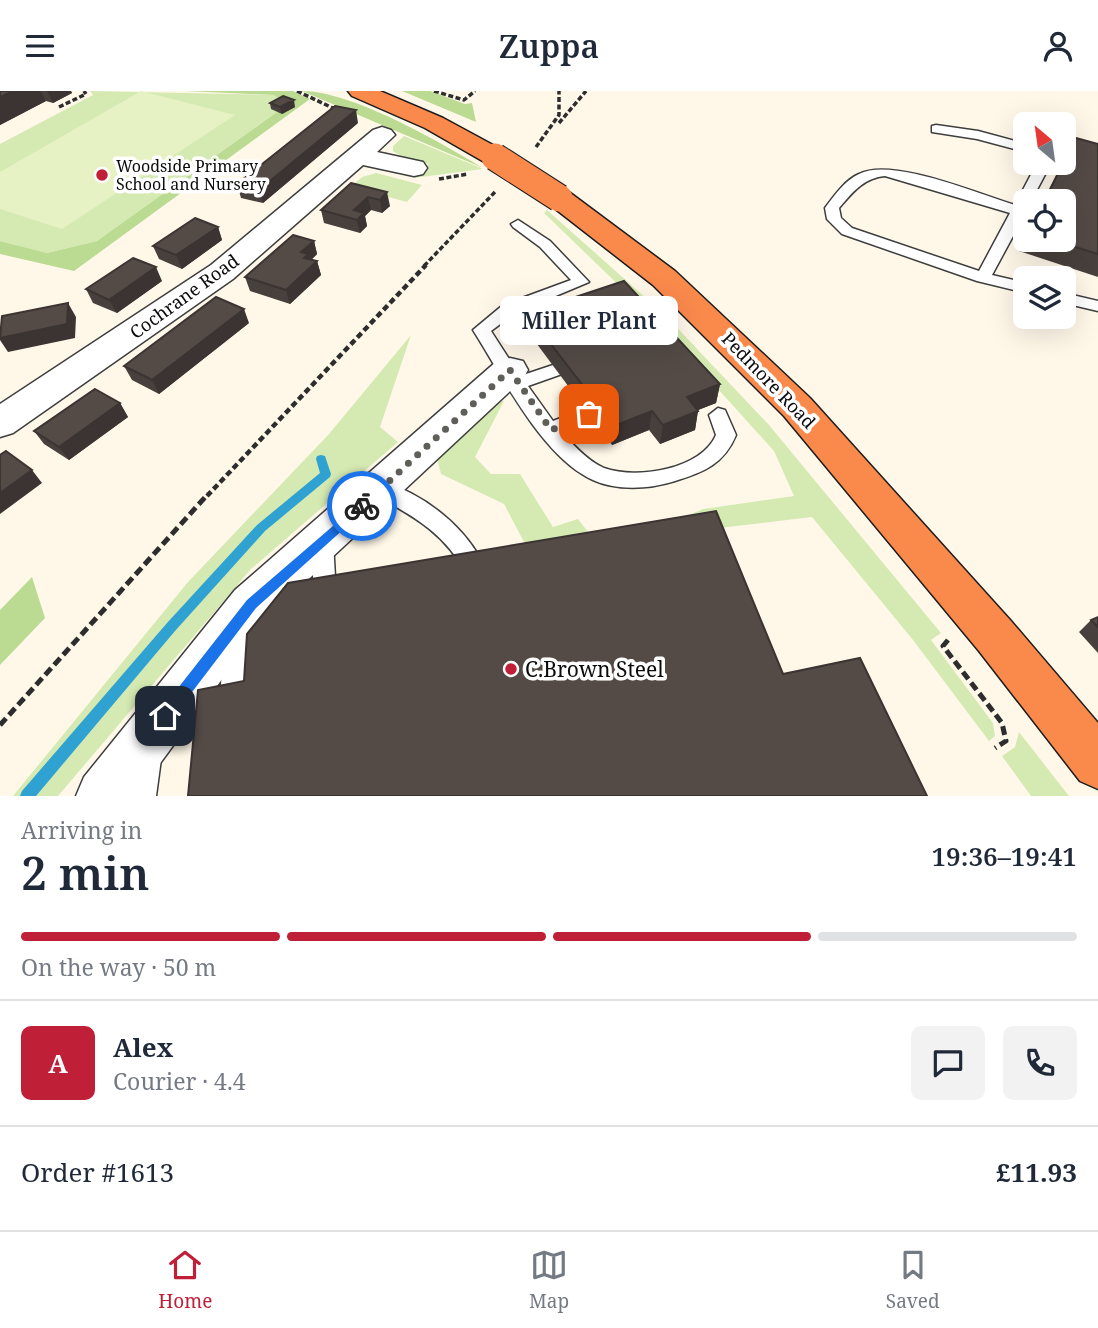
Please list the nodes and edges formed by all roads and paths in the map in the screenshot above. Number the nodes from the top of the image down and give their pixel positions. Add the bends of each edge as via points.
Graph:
1 (84, 91) edge
2 (296, 91) edge
3 (360, 91) edge
4 (434, 91) edge
5 (475, 91) edge
6 (559, 91) edge
7 (586, 91) edge
8 (59, 107) dead end
9 (340, 111) edge
10 (936, 129) dead end
11 (551, 131) junction
12 (382, 135) dead end
13 (1013, 144) edge
14 (534, 150) dead end
15 (358, 156) junction
16 (484, 165) junction
17 (425, 174) joint
18 (500, 187) dead end
19 (1013, 209) edge
20 (1013, 221) edge
21 (518, 224) dead end
22 (983, 278) junction
23 (1013, 285) edge
24 (534, 299) junction
25 (1076, 300) edge
26 (1098, 306) edge
27 (547, 315) edge
28 (556, 370) edge
29 (514, 377) junction
30 (9, 406) edge
31 (589, 414) edge
32 (718, 415) dead end
33 (551, 430) junction
34 (382, 489) junction
35 (322, 541) junction
36 (475, 569) edge
37 (326, 595) edge
38 (237, 623) junction
39 (951, 637) dead end
40 (232, 701) edge
41 (0, 725) edge
42 (150, 735) junction
43 (995, 748) dead end
44 (1098, 762) edge
45 (103, 796) edge
46 (143, 796) edge

1 - 8 path via 86,94
2 - 9 path
3 - 16 highway, Pedmore Road via 434,123
4 - 5 path via 464,100
6 - 11 path via 563,104
7 - 11 path
10 - 13 lane
11 - 14 path
12 - 15 street, Cochrane Road
15 - 17 street
15 - 30 street, Cochrane Road via 222,272
16 - 17 path
16 - 44 highway, Pedmore Road, bridge via 559,198 664,278 721,331 797,407
18 - 41 path via 221,480
19 - 22 lane via 877,170 861,175 832,208 834,219 847,231
20 - 22 lane
21 - 24 lane via 545,244 581,282
22 - 23 lane
24 - 27 lane
24 - 29 lane via 509,309 481,330
25 - 26 lane
28 - 29 lane
29 - 33 lane
29 - 34 street
31 - 33 lane
32 - 33 lane via 726,435 720,451 703,464 670,475 628,480 590,469
34 - 35 street
34 - 36 lane via 442,524 466,547
35 - 37 lane
35 - 38 street via 251,604
38 - 40 lane
38 - 42 street
39 - 43 path via 943,646 1002,723 1006,741
42 - 45 street
42 - 46 lane

